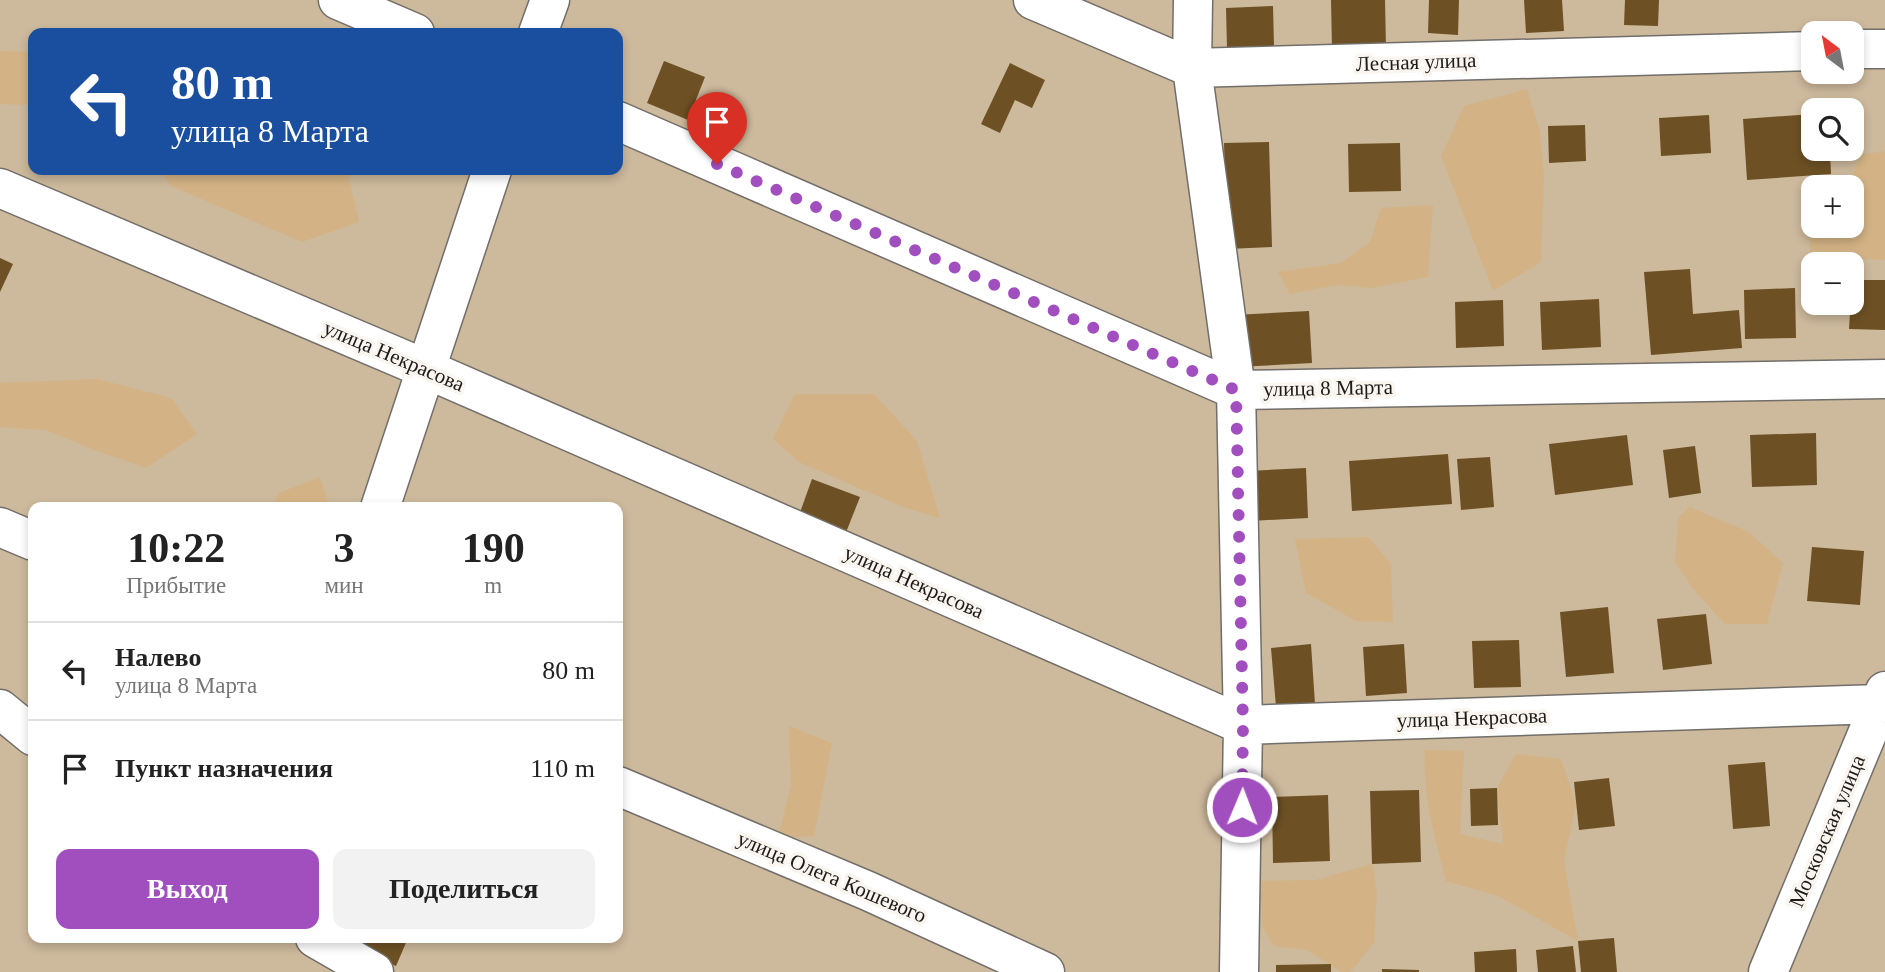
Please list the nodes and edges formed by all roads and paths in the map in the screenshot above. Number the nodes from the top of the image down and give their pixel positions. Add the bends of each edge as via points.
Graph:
1 (338, 0) edge
2 (550, 0) edge
3 (1033, 0) edge
4 (1193, 0) edge
5 (403, 28) edge
6 (540, 28) edge
7 (1885, 48) edge
8 (1864, 49) edge
9 (1801, 51) edge
10 (1192, 68) junction
11 (623, 123) edge
12 (490, 175) edge
13 (0, 188) edge
14 (426, 369) junction
15 (1885, 379) edge
16 (1236, 390) junction
17 (382, 502) edge
18 (0, 527) edge
19 (28, 539) edge
20 (1882, 698) edge
21 (0, 709) edge
22 (1243, 725) junction
23 (28, 732) edge
24 (623, 788) edge
25 (324, 943) edge
26 (374, 972) edge
27 (1045, 972) edge
28 (1238, 972) edge
29 (1768, 972) edge

1 - 5 street
2 - 6 street
3 - 10 street, Лесная улица
4 - 10 street
7 - 8 street
9 - 10 street, Лесная улица
10 - 16 street
11 - 16 street, улица 8 Марта
12 - 14 street
13 - 14 street, улица Некрасова
14 - 17 street
14 - 22 street, улица Некрасова
15 - 16 street, улица 8 Марта
16 - 22 street
18 - 19 street
20 - 22 street, улица Некрасова
20 - 29 street, Московская улица
21 - 23 street
22 - 28 street
24 - 27 street, улица Олега Кошевого via 868,891
25 - 26 street

